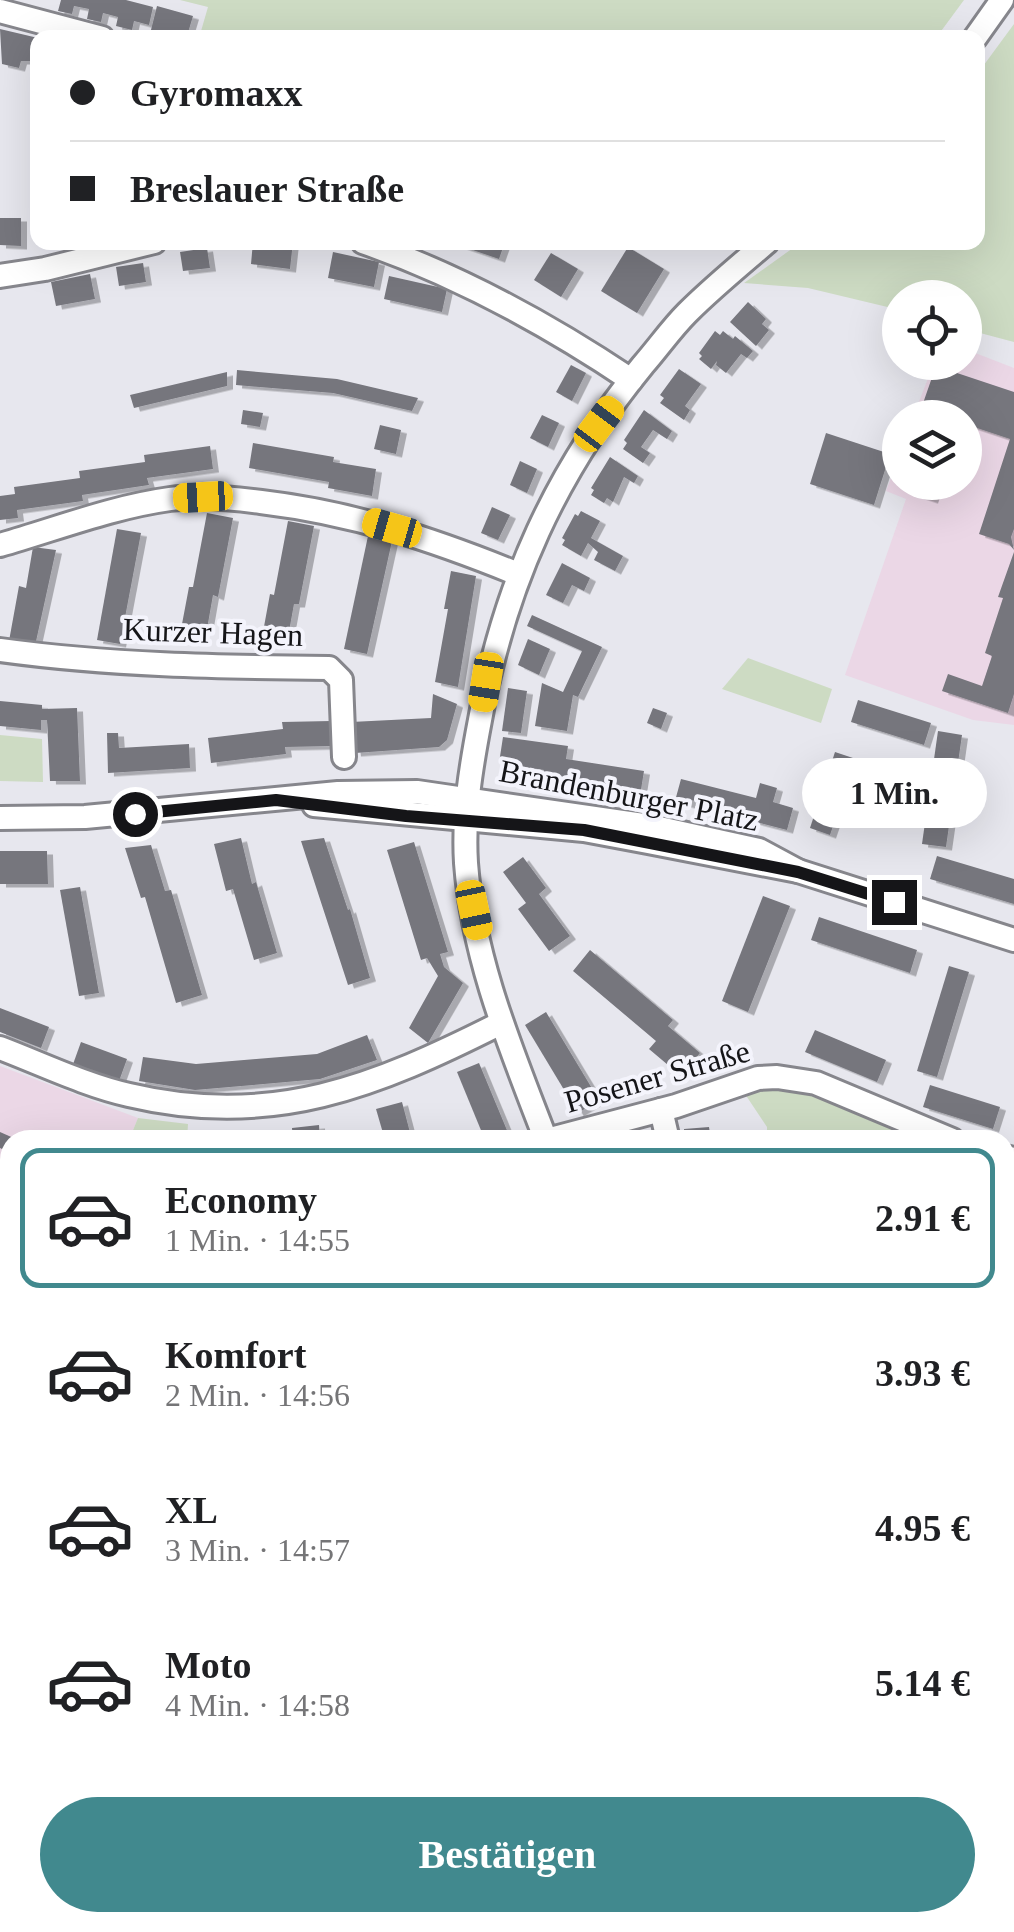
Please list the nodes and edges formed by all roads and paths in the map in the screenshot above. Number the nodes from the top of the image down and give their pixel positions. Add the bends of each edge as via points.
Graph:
1 (1002, 0) edge
2 (0, 10) edge
3 (73, 30) edge
4 (981, 30) edge
5 (122, 250) edge
6 (383, 250) edge
7 (758, 250) edge
8 (0, 276) edge
9 (631, 380) junction
10 (0, 545) edge
11 (518, 574) junction
12 (0, 650) edge
13 (344, 758) dead end
14 (467, 809) junction
15 (0, 818) edge
16 (1014, 940) edge
17 (501, 1023) junction
18 (0, 1048) edge
19 (660, 1110) junction
20 (542, 1130) edge
21 (584, 1130) edge
22 (665, 1130) edge
23 (928, 1130) edge

1 - 4 street
2 - 3 street
5 - 8 street
6 - 9 street via 518,309
7 - 9 street via 685,314
9 - 11 street via 564,476
10 - 11 street via 168,499 223,497 340,513
11 - 14 street via 490,662
12 - 13 street, Kurzer Hagen via 158,665 329,668 341,680
14 - 15 street, Brandenburger Platz via 416,792 338,793 84,817
14 - 16 street, Brandenburger Platz via 650,826 748,848 798,872
14 - 17 street via 466,867
17 - 18 street via 370,1083 275,1106 210,1108 126,1094
17 - 20 street
19 - 21 street, Posener Straße
19 - 22 street
19 - 23 street, Posener Straße via 758,1078 798,1078

